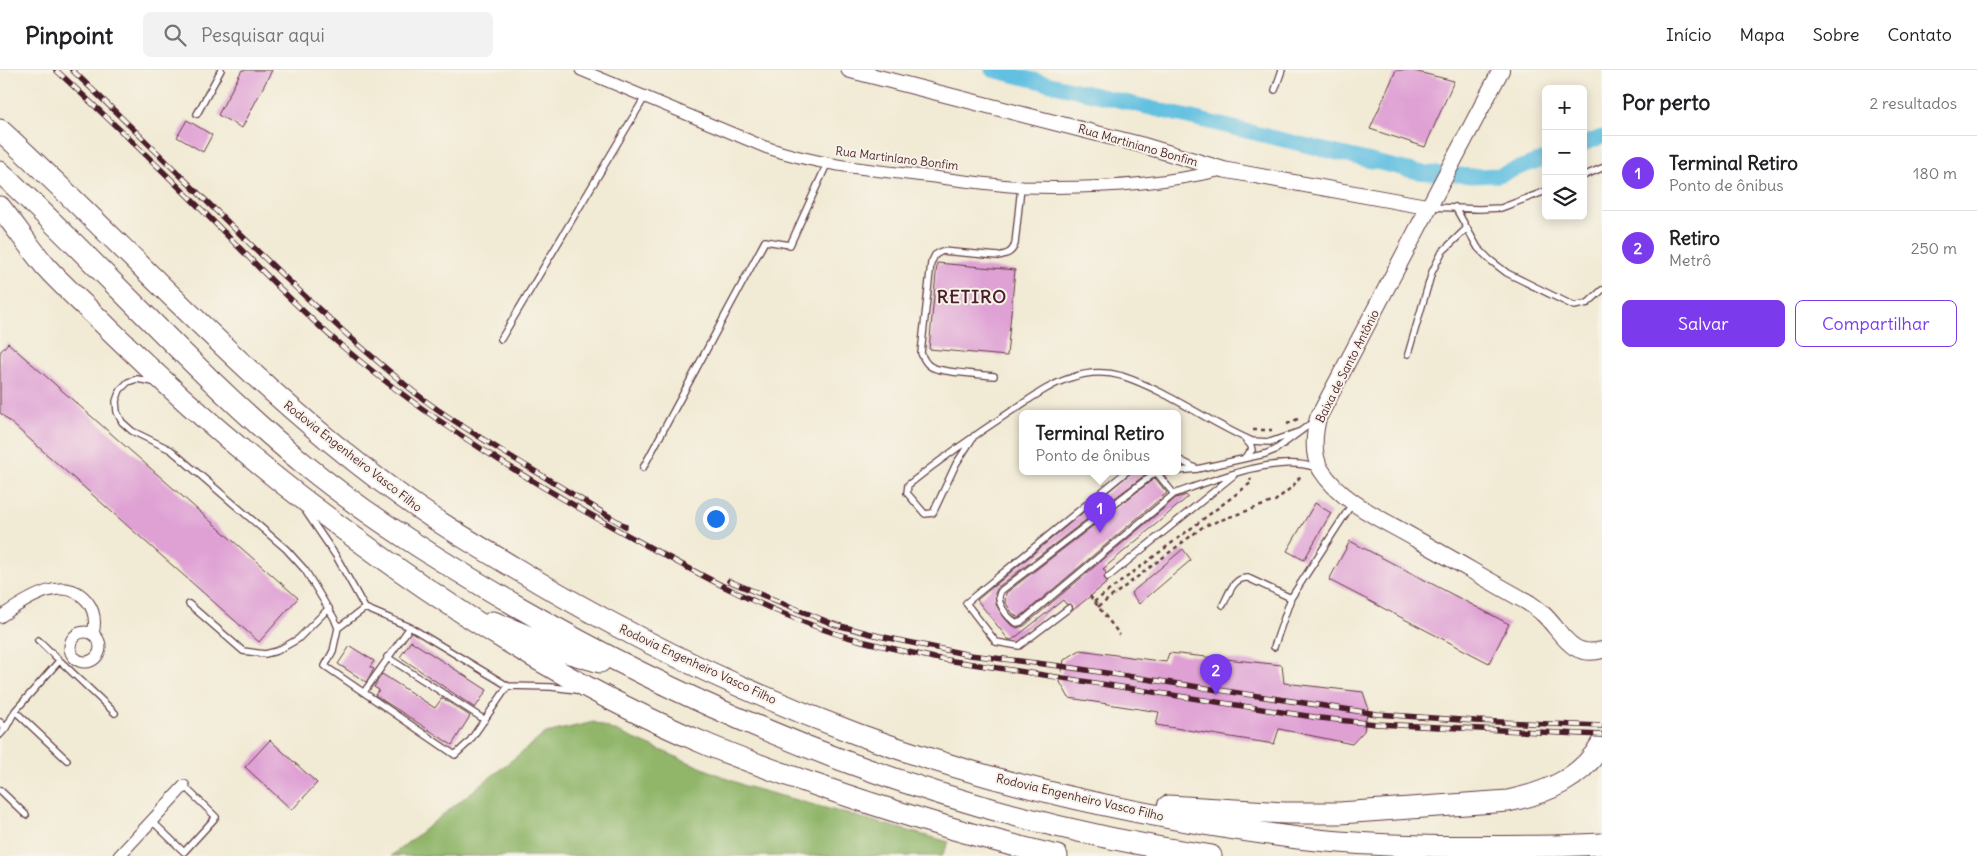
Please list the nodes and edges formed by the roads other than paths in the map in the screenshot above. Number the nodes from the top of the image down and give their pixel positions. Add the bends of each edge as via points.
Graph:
1 (221, 70) edge
2 (581, 70) edge
3 (849, 70) edge
4 (1282, 70) edge
5 (1501, 70) edge
6 (1275, 90) dead end
7 (645, 97) junction
8 (197, 114) dead end
9 (0, 130) edge
10 (827, 164) junction
11 (1602, 168) edge
12 (1225, 170) junction
13 (0, 172) edge
14 (1585, 175) edge
15 (1021, 186) junction
16 (1542, 193) edge
17 (0, 207) edge
18 (1429, 207) junction
19 (1455, 207) junction
20 (1467, 228) junction
21 (1602, 290) edge
22 (501, 339) dead end
23 (1408, 354) dead end
24 (994, 376) dead end
25 (165, 384) junction
26 (1310, 417) junction
27 (1301, 432) junction
28 (974, 436) junction
29 (1244, 438) junction
30 (1243, 458) junction
31 (1181, 461) edge
32 (1314, 467) junction
33 (643, 468) dead end
34 (1197, 469) junction
35 (1181, 471) edge
36 (1122, 475) edge
37 (1152, 475) edge
38 (1158, 475) edge
39 (1234, 475) junction
40 (288, 488) junction
41 (1174, 494) junction
42 (1353, 502) junction
43 (1108, 576) dead end
44 (1291, 598) junction
45 (189, 604) dead end
46 (449, 604) junction
47 (1223, 605) dead end
48 (329, 608) junction
49 (365, 608) junction
50 (1069, 608) dead end
51 (0, 617) edge
52 (410, 627) junction
53 (338, 628) junction
54 (93, 634) dead end
55 (38, 640) dead end
56 (1274, 647) dead end
57 (1602, 650) edge
58 (387, 657) junction
59 (59, 661) junction
60 (650, 679) junction
61 (508, 686) junction
62 (364, 692) junction
63 (599, 693) junction
64 (15, 711) junction
65 (116, 713) dead end
66 (485, 720) junction
67 (0, 722) edge
68 (6, 728) junction
69 (0, 735) edge
70 (1602, 743) edge
71 (67, 760) dead end
72 (184, 786) joint
73 (0, 790) edge
74 (1091, 802) junction
75 (26, 814) dead end
76 (152, 820) junction
77 (1602, 844) edge
78 (119, 856) edge
79 (1056, 856) edge
80 (1211, 856) edge

1 - 8 lane
2 - 7 street, Rua Martinlano Bonfim
3 - 12 street, Rua Martiniano Bonfim via 1142,145
4 - 6 lane
5 - 18 main road, Baixa de Santo Antônio
7 - 10 street, Rua Martinlano Bonfim via 765,147
7 - 22 lane
9 - 74 highway, Rodovia Engenheiro Vasco Filho via 274,393 393,490 445,526 553,592 739,686 922,756
10 - 15 street, Rua Martinlano Bonfim
10 - 33 lane via 790,245 765,241
11 - 14 lane
12 - 15 street, Rua Martinlano Bonfim via 1142,183 1066,188
12 - 18 street, Rua Martiniano Bonfim
13 - 60 highway via 192,362 304,464 377,518 470,579
15 - 24 lane via 1013,250 998,256 942,251 931,262 921,353 924,360 940,370
16 - 19 lane via 1501,208
17 - 25 highway via 48,269
18 - 19 lane
18 - 26 main road, Baixa de Santo Antônio
19 - 20 lane
20 - 21 lane via 1478,248 1490,260 1574,306 1588,302
20 - 23 lane via 1442,252 1432,272
25 - 40 highway
25 - 48 lane via 137,379 128,382 116,401 122,422 132,431 171,450 286,549 305,570
26 - 27 lane
26 - 32 main road, Baixa de Santo Antônio via 1315,446
27 - 29 lane via 1261,443
27 - 30 lane via 1275,450
28 - 28 lane via 956,464 933,512 924,514 907,493 908,485
28 - 29 lane via 1052,386 1083,374 1103,372 1143,384
29 - 30 lane via 1252,450
30 - 34 lane
31 - 34 lane
32 - 39 lane via 1272,465
32 - 42 main road, Baixa de Santo Antônio
34 - 35 lane
36 - 50 lane via 966,603 996,642 1019,646
37 - 41 lane via 999,593 998,600 1012,620 1021,622
38 - 41 lane
39 - 41 lane
39 - 43 lane
40 - 46 highway via 393,567
40 - 49 lane via 323,536
42 - 44 lane
42 - 57 main road, Baixa de Santo Antônio via 1529,603 1572,646 1585,651
44 - 47 lane via 1241,577
44 - 56 lane
45 - 48 lane via 243,651 265,654 298,639
46 - 60 highway via 566,652
46 - 63 highway via 520,651
48 - 53 lane
49 - 52 lane
49 - 53 lane
51 - 54 street via 34,595 72,590 82,595 92,611
52 - 58 lane
52 - 61 lane
53 - 62 lane via 333,651 325,666
55 - 59 lane
58 - 62 lane
58 - 66 lane
59 - 64 lane
59 - 65 lane
60 - 80 highway via 848,764 984,808 1085,833
61 - 63 lane
61 - 66 lane
62 - 66 lane via 455,755
63 - 79 highway via 707,745 773,770 906,815
64 - 68 lane
64 - 71 lane
67 - 68 lane
68 - 69 lane
70 - 74 highway via 1584,766 1560,784 1533,795 1508,800 1349,812 1284,813
72 - 76 street
72 - 76 lane via 216,817 184,852
73 - 75 lane
74 - 77 highway, Rodovia Engenheiro Vasco Filho, bridge via 1191,822 1302,838 1449,847
76 - 78 street

